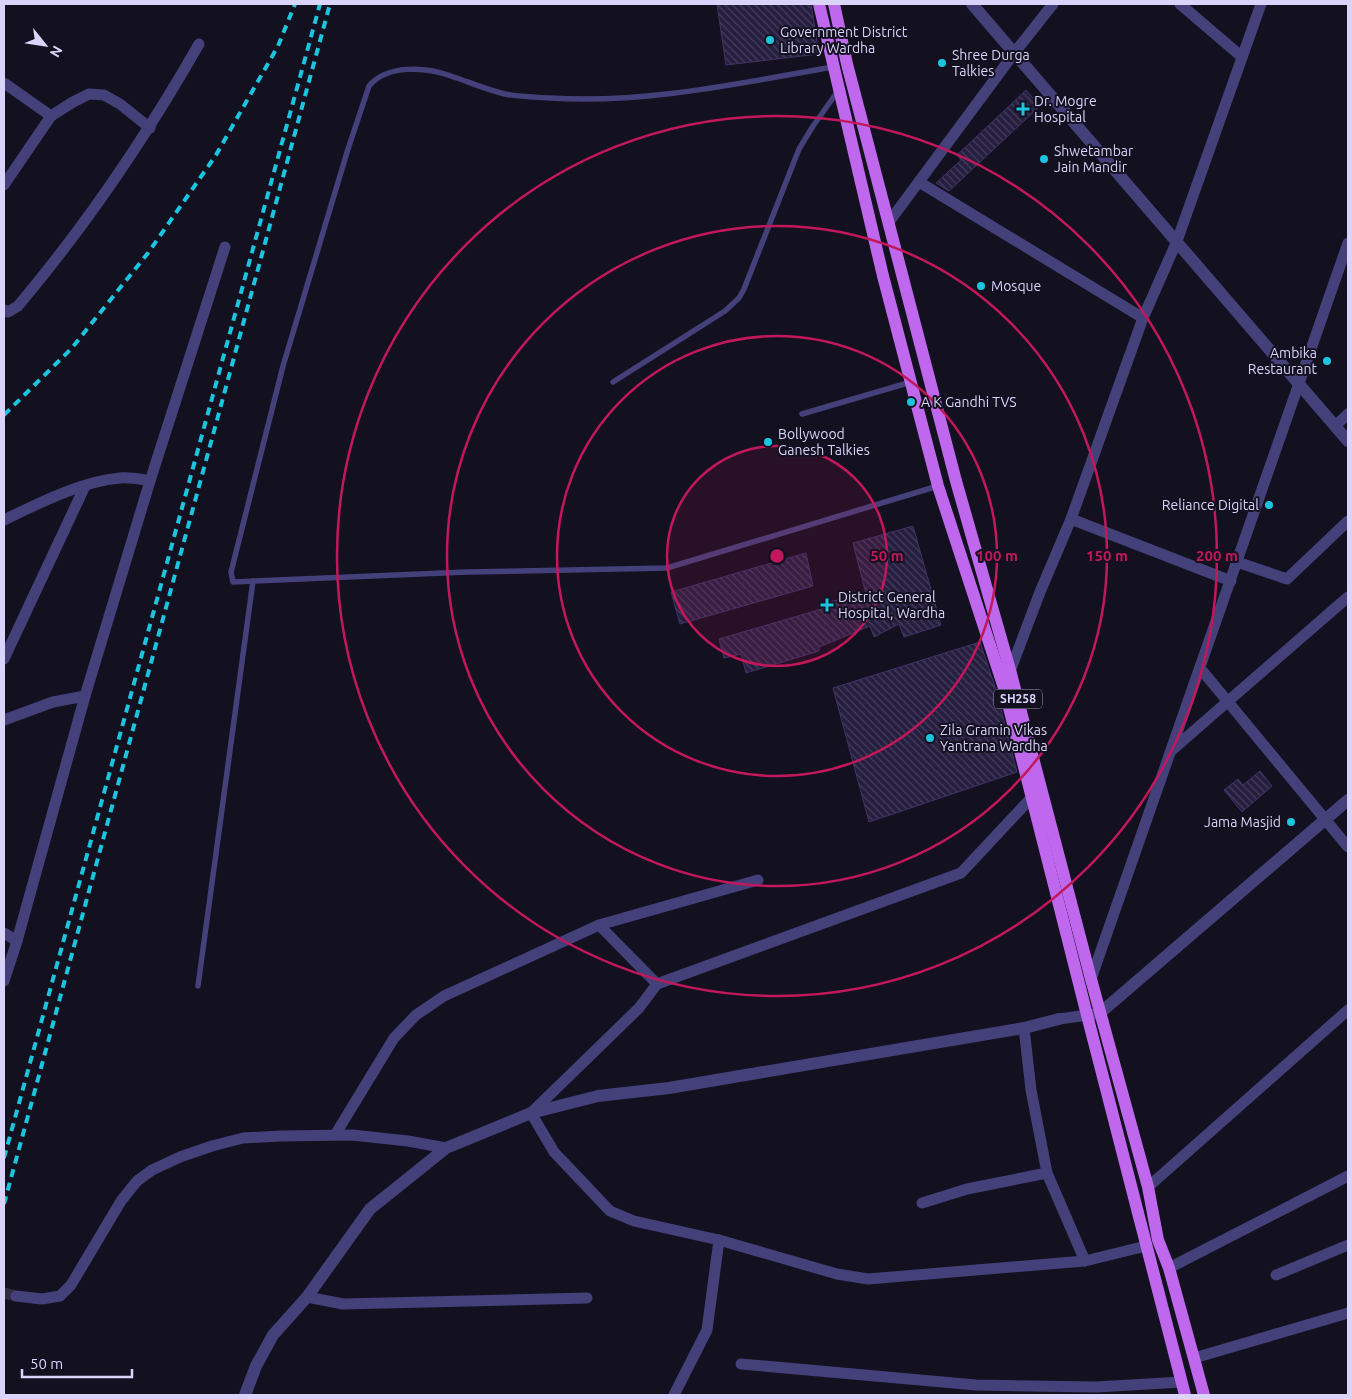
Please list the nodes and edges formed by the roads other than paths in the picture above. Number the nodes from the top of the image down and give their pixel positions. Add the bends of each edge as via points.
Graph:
1 (819, 4) edge
2 (834, 4) edge
3 (972, 4) edge
4 (1053, 4) edge
5 (1180, 4) edge
6 (1261, 4) edge
7 (199, 44) dead end
8 (1015, 52) junction
9 (1242, 56) junction
10 (833, 67) junction
11 (4, 83) edge
12 (838, 91) junction
13 (51, 116) junction
14 (150, 128) junction
15 (919, 182) junction
16 (4, 185) edge
17 (889, 222) junction
18 (1176, 241) junction
19 (1348, 243) edge
20 (225, 248) dead end
21 (4, 310) edge
22 (1143, 318) junction
23 (613, 382) dead end
24 (911, 382) junction
25 (1300, 384) junction
26 (802, 414) dead end
27 (1348, 414) edge
28 (1335, 426) junction
29 (1348, 441) edge
30 (150, 481) junction
31 (85, 486) junction
32 (938, 486) junction
33 (1071, 519) junction
34 (4, 520) edge
35 (1348, 521) edge
36 (1237, 562) junction
37 (253, 581) junction
38 (1231, 581) junction
39 (1348, 597) edge
40 (4, 659) edge
41 (1200, 668) junction
42 (1010, 670) junction
43 (1004, 688) junction
44 (85, 696) junction
45 (1228, 702) junction
46 (4, 720) edge
47 (1171, 751) junction
48 (1032, 797) junction
49 (1348, 800) edge
50 (1326, 819) junction
51 (1348, 847) edge
52 (758, 880) dead end
53 (599, 925) junction
54 (4, 933) edge
55 (17, 941) junction
56 (1091, 979) junction
57 (4, 981) edge
58 (657, 984) junction
59 (198, 986) dead end
60 (1348, 1010) edge
61 (1100, 1013) junction
62 (1086, 1015) junction
63 (1059, 1019) joint
64 (1024, 1028) junction
65 (531, 1113) junction
66 (335, 1135) junction
67 (446, 1148) junction
68 (1047, 1173) junction
69 (1348, 1176) edge
70 (1148, 1187) junction
71 (922, 1203) dead end
72 (719, 1240) junction
73 (1348, 1245) edge
74 (1146, 1246) junction
75 (1085, 1261) junction
76 (1170, 1268) junction
77 (1276, 1275) dead end
78 (16, 1296) tunnel mouth
79 (307, 1297) junction
80 (587, 1298) dead end
81 (1348, 1312) edge
82 (1194, 1358) junction
83 (741, 1364) dead end
84 (1182, 1382) junction
85 (679, 1394) edge
86 (245, 1395) edge
87 (1185, 1395) edge
88 (1204, 1395) edge

1 - 10 main road, SH258
2 - 17 main road, SH258
3 - 8 street
4 - 8 street
5 - 9 street
6 - 9 street
7 - 14 street
8 - 15 street
8 - 18 street
9 - 18 street
10 - 12 main road, SH258
10 - 37 lane via 720,87 600,100 504,94 444,73 422,69 374,79 348,149 282,366 231,572 233,582
11 - 13 street
12 - 23 lane via 800,149 739,298
12 - 24 main road, SH258
13 - 14 street via 88,94 104,95
13 - 16 street
14 - 21 street via 35,286 18,306 8,312
15 - 17 street
15 - 22 street
17 - 42 main road, SH258 via 956,481
18 - 22 street
18 - 25 street
19 - 25 street
20 - 30 street
22 - 33 street
24 - 26 lane
24 - 32 main road, SH258
25 - 28 street
25 - 36 street
27 - 28 street
28 - 29 street
30 - 31 street via 118,478
30 - 44 street
31 - 34 street via 44,500
31 - 40 street
32 - 37 lane via 667,568
32 - 43 main road, SH258
33 - 38 street
33 - 42 street
35 - 36 street via 1287,579
36 - 38 street
37 - 59 lane
38 - 41 street
39 - 45 street
41 - 45 street
41 - 47 street
42 - 43 street
42 - 56 main road, SH258
43 - 48 main road, SH258
44 - 46 street via 53,702
44 - 55 street
45 - 47 street
45 - 50 street
47 - 56 street
48 - 58 street via 961,873
48 - 62 main road, SH258
49 - 50 street
50 - 51 street
50 - 61 street
52 - 53 street
53 - 58 street
53 - 66 street via 444,996 416,1015 394,1038
54 - 55 street
55 - 57 street
56 - 61 main road, SH258
58 - 65 street via 639,1008
60 - 70 street
61 - 62 street
61 - 70 main road, SH258
62 - 63 street
62 - 74 main road, SH258
63 - 64 street
64 - 65 street via 669,1088 598,1096
64 - 68 street via 1031,1090
65 - 67 street
65 - 72 street via 554,1152 610,1211 634,1222
66 - 67 street via 408,1140
66 - 78 street via 243,1138 204,1148 152,1170 137,1181 120,1201 72,1285 60,1296 42,1299
67 - 79 street via 370,1209
68 - 71 street via 967,1189
68 - 75 street
69 - 76 street
70 - 76 main road, SH258 via 1158,1240
72 - 75 street via 837,1274 868,1279
72 - 85 street via 707,1330
73 - 77 street
74 - 75 street
74 - 84 main road, SH258
76 - 82 main road, SH258
79 - 80 street via 343,1304
79 - 86 street via 273,1335
81 - 82 street
82 - 88 main road, SH258
83 - 84 street via 976,1385 1096,1387
84 - 87 main road, SH258

